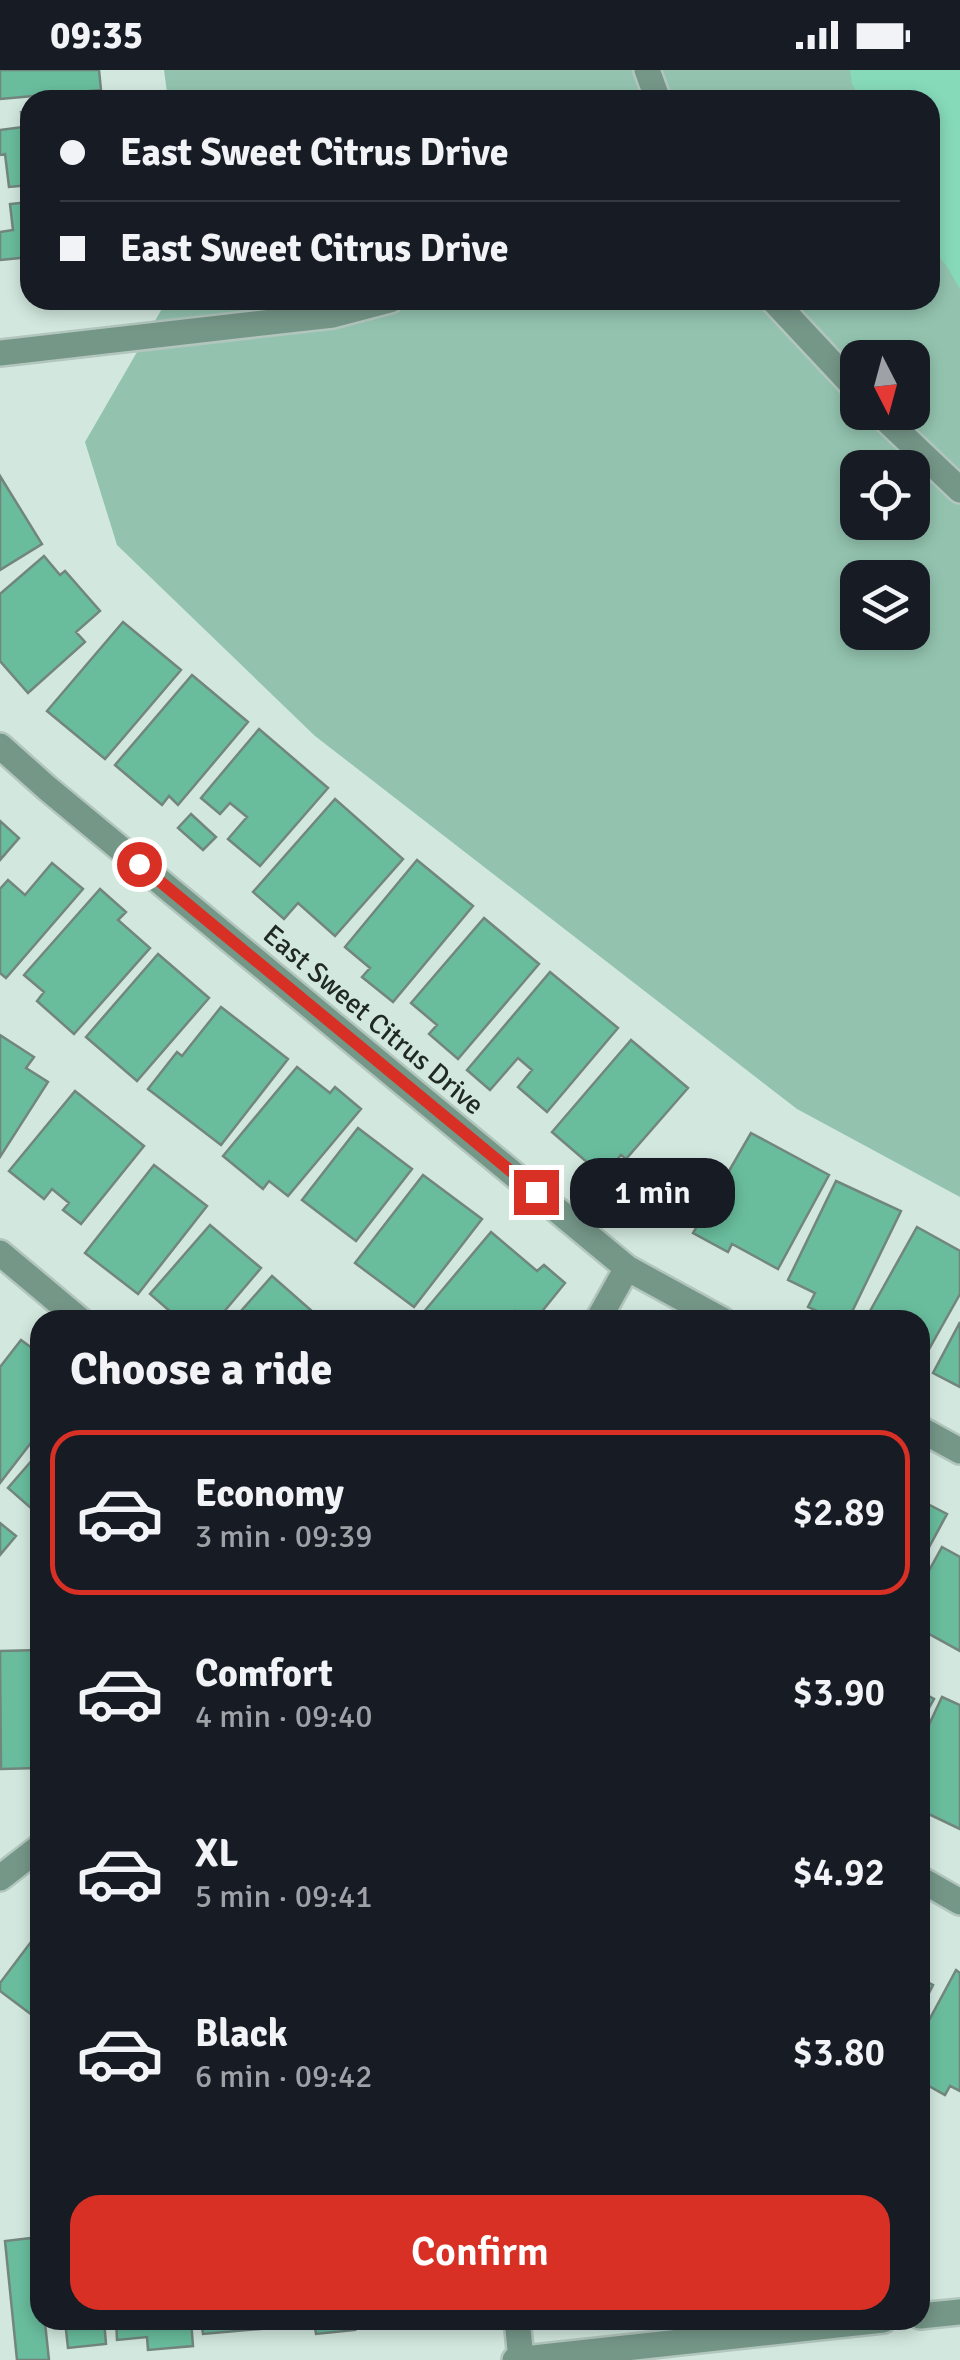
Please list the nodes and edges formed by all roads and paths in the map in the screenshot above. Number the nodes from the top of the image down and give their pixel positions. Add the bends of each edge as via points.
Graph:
1 (351, 310) edge
2 (782, 310) edge
3 (0, 353) edge
4 (840, 372) edge
5 (897, 430) edge
6 (960, 490) edge
7 (0, 746) edge
8 (4, 1264) edge
9 (627, 1268) junction
10 (66, 1310) edge
11 (604, 1310) edge
12 (704, 1310) edge
13 (930, 1434) edge
14 (960, 1451) edge
15 (30, 1855) edge
16 (0, 1878) edge
17 (930, 1885) edge
18 (960, 1902) edge
19 (960, 2312) edge
20 (930, 2315) edge
21 (517, 2330) edge
22 (792, 2330) edge
23 (518, 2360) edge

1 - 3 street
2 - 4 street
5 - 6 street
7 - 9 street, East Sweet Citrus Drive
8 - 10 street
9 - 11 street
9 - 12 street, East Sweet Citrus Drive
13 - 14 street
15 - 16 street
17 - 18 street
19 - 20 street
21 - 23 street
22 - 23 street

